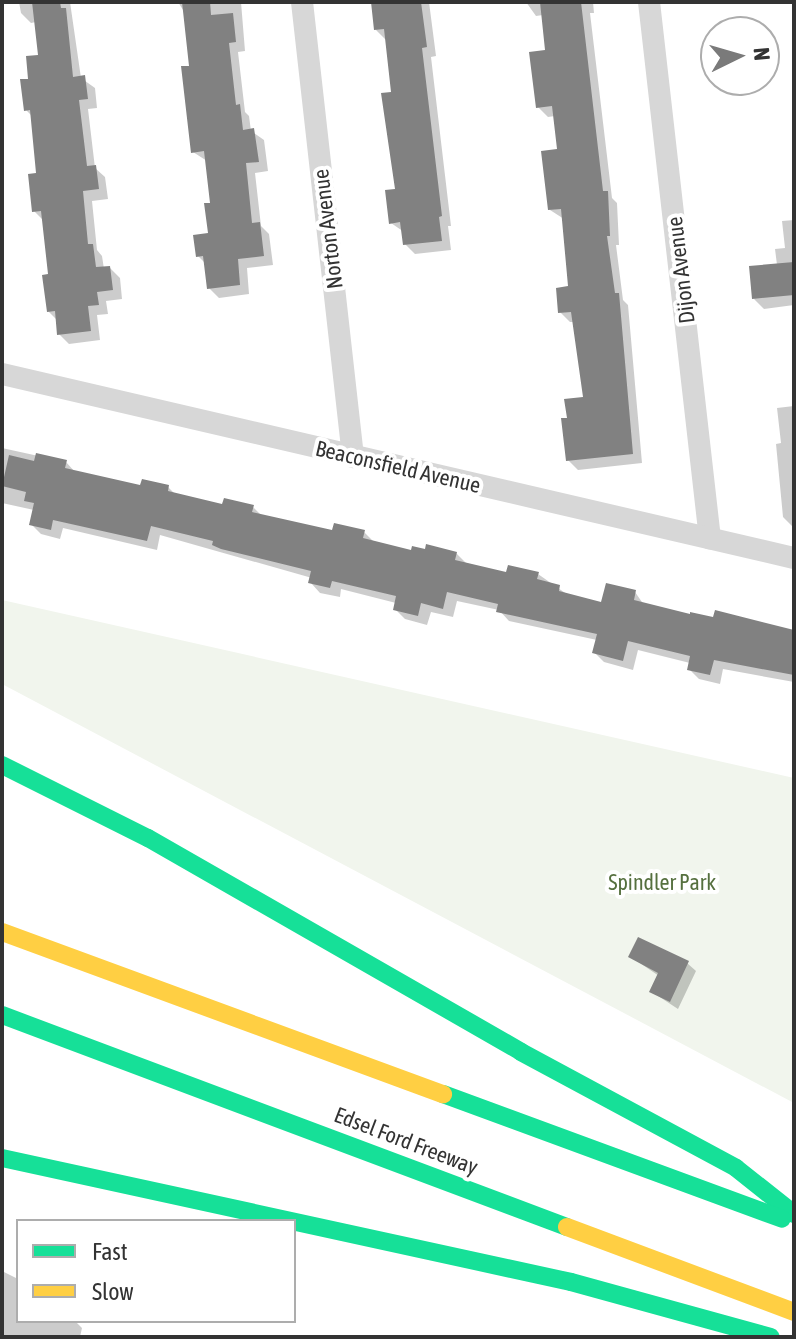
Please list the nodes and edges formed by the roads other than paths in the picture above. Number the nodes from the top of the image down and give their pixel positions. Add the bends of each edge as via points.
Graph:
1 (302, 2) edge
2 (649, 2) edge
3 (2, 374) edge
4 (353, 457) junction
5 (710, 539) junction
6 (794, 558) edge
7 (2, 765) edge
8 (2, 932) edge
9 (2, 1015) edge
10 (2, 1158) edge
11 (794, 1214) edge
12 (282, 1219) edge
13 (296, 1222) edge
14 (794, 1223) edge
15 (794, 1312) edge
16 (771, 1337) edge

1 - 4 street, Norton Avenue
2 - 5 street, Dijon Avenue
3 - 4 street, Beaconsfield Avenue
4 - 5 street, Beaconsfield Avenue
5 - 6 street, Beaconsfield Avenue
7 - 11 highway via 148,838 521,1052 736,1168
8 - 14 highway
9 - 15 highway, Edsel Ford Freeway
10 - 12 highway
13 - 16 highway via 571,1282

